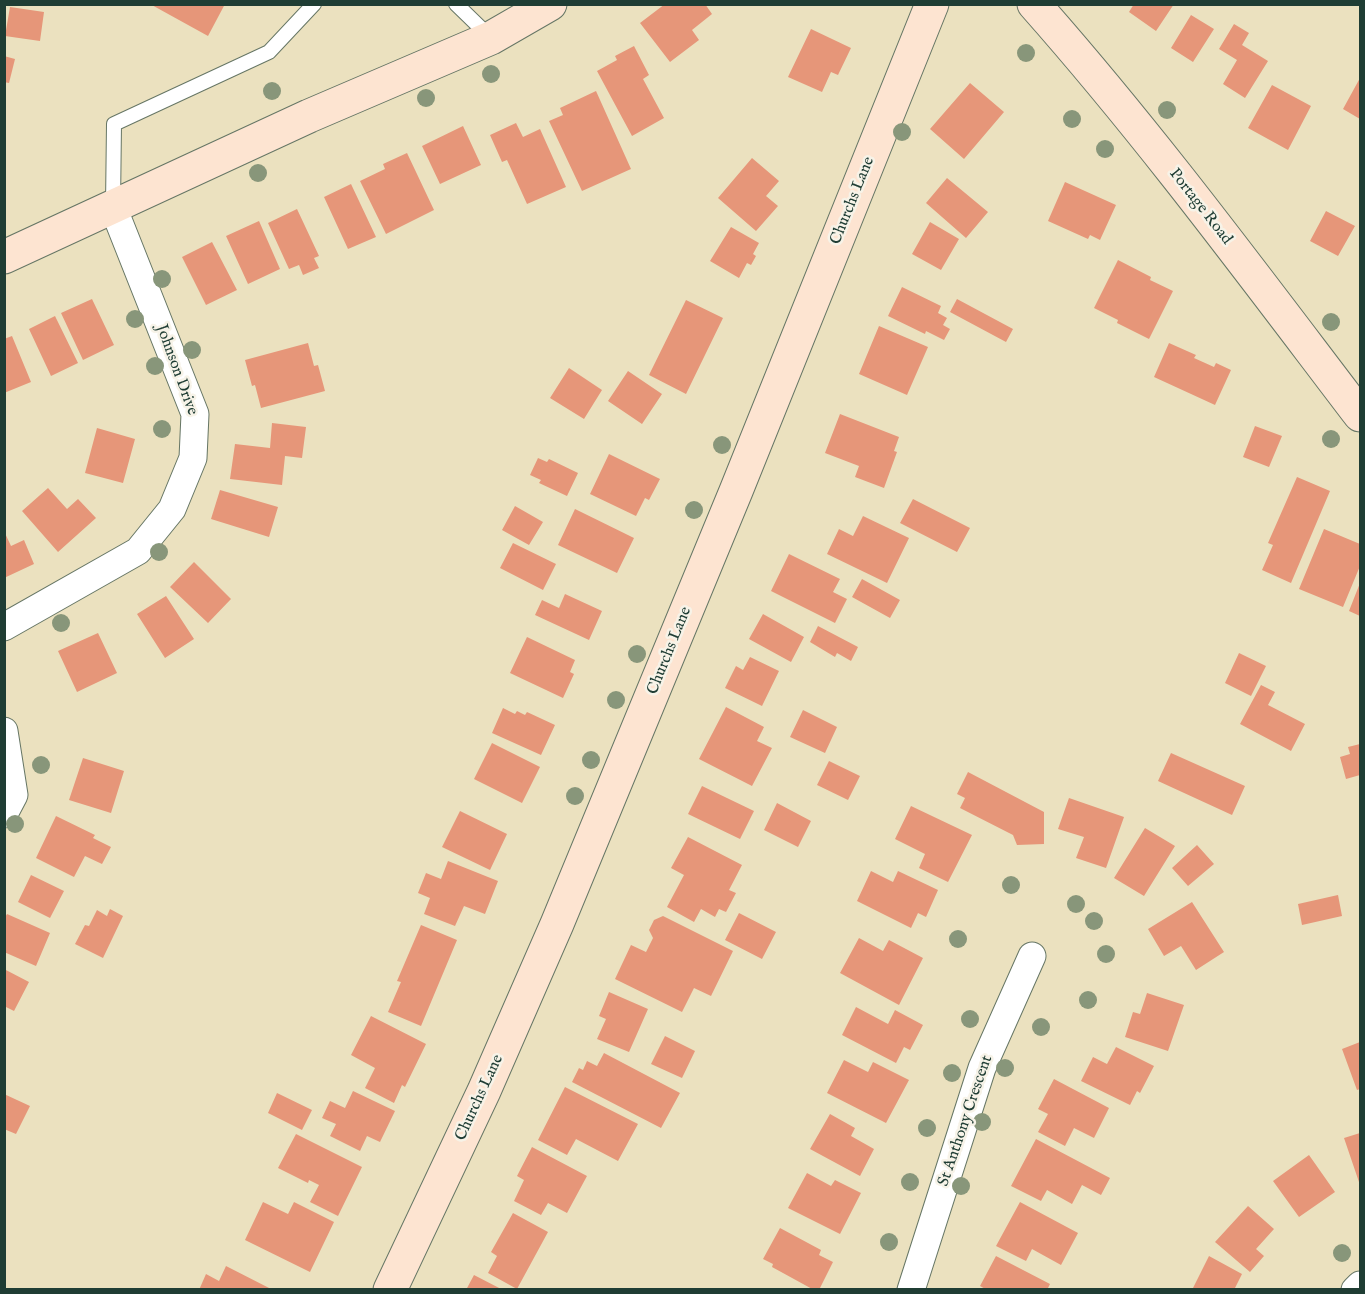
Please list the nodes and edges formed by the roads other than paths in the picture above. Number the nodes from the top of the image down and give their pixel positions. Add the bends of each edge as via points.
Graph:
1 (314, 4) edge
2 (456, 4) edge
3 (550, 4) edge
4 (932, 4) edge
5 (1034, 4) edge
6 (491, 38) junction
7 (113, 207) junction
8 (4, 257) edge
9 (1360, 414) edge
10 (4, 627) edge
11 (4, 731) edge
12 (4, 814) edge
13 (1032, 956) dead end
14 (1360, 1285) edge
15 (390, 1290) edge
16 (911, 1290) edge
17 (1355, 1290) edge

1 - 7 lane via 269,52 114,124
2 - 6 lane
3 - 6 street
4 - 15 street, Churchs Lane via 557,924
5 - 9 street, Portage Road via 1176,174
6 - 7 street via 309,116
7 - 8 street
7 - 10 street, Johnson Drive via 195,414 193,458 172,509 138,551
11 - 12 street via 14,795
13 - 16 street, St Anthony Crescent via 982,1068
14 - 17 street

